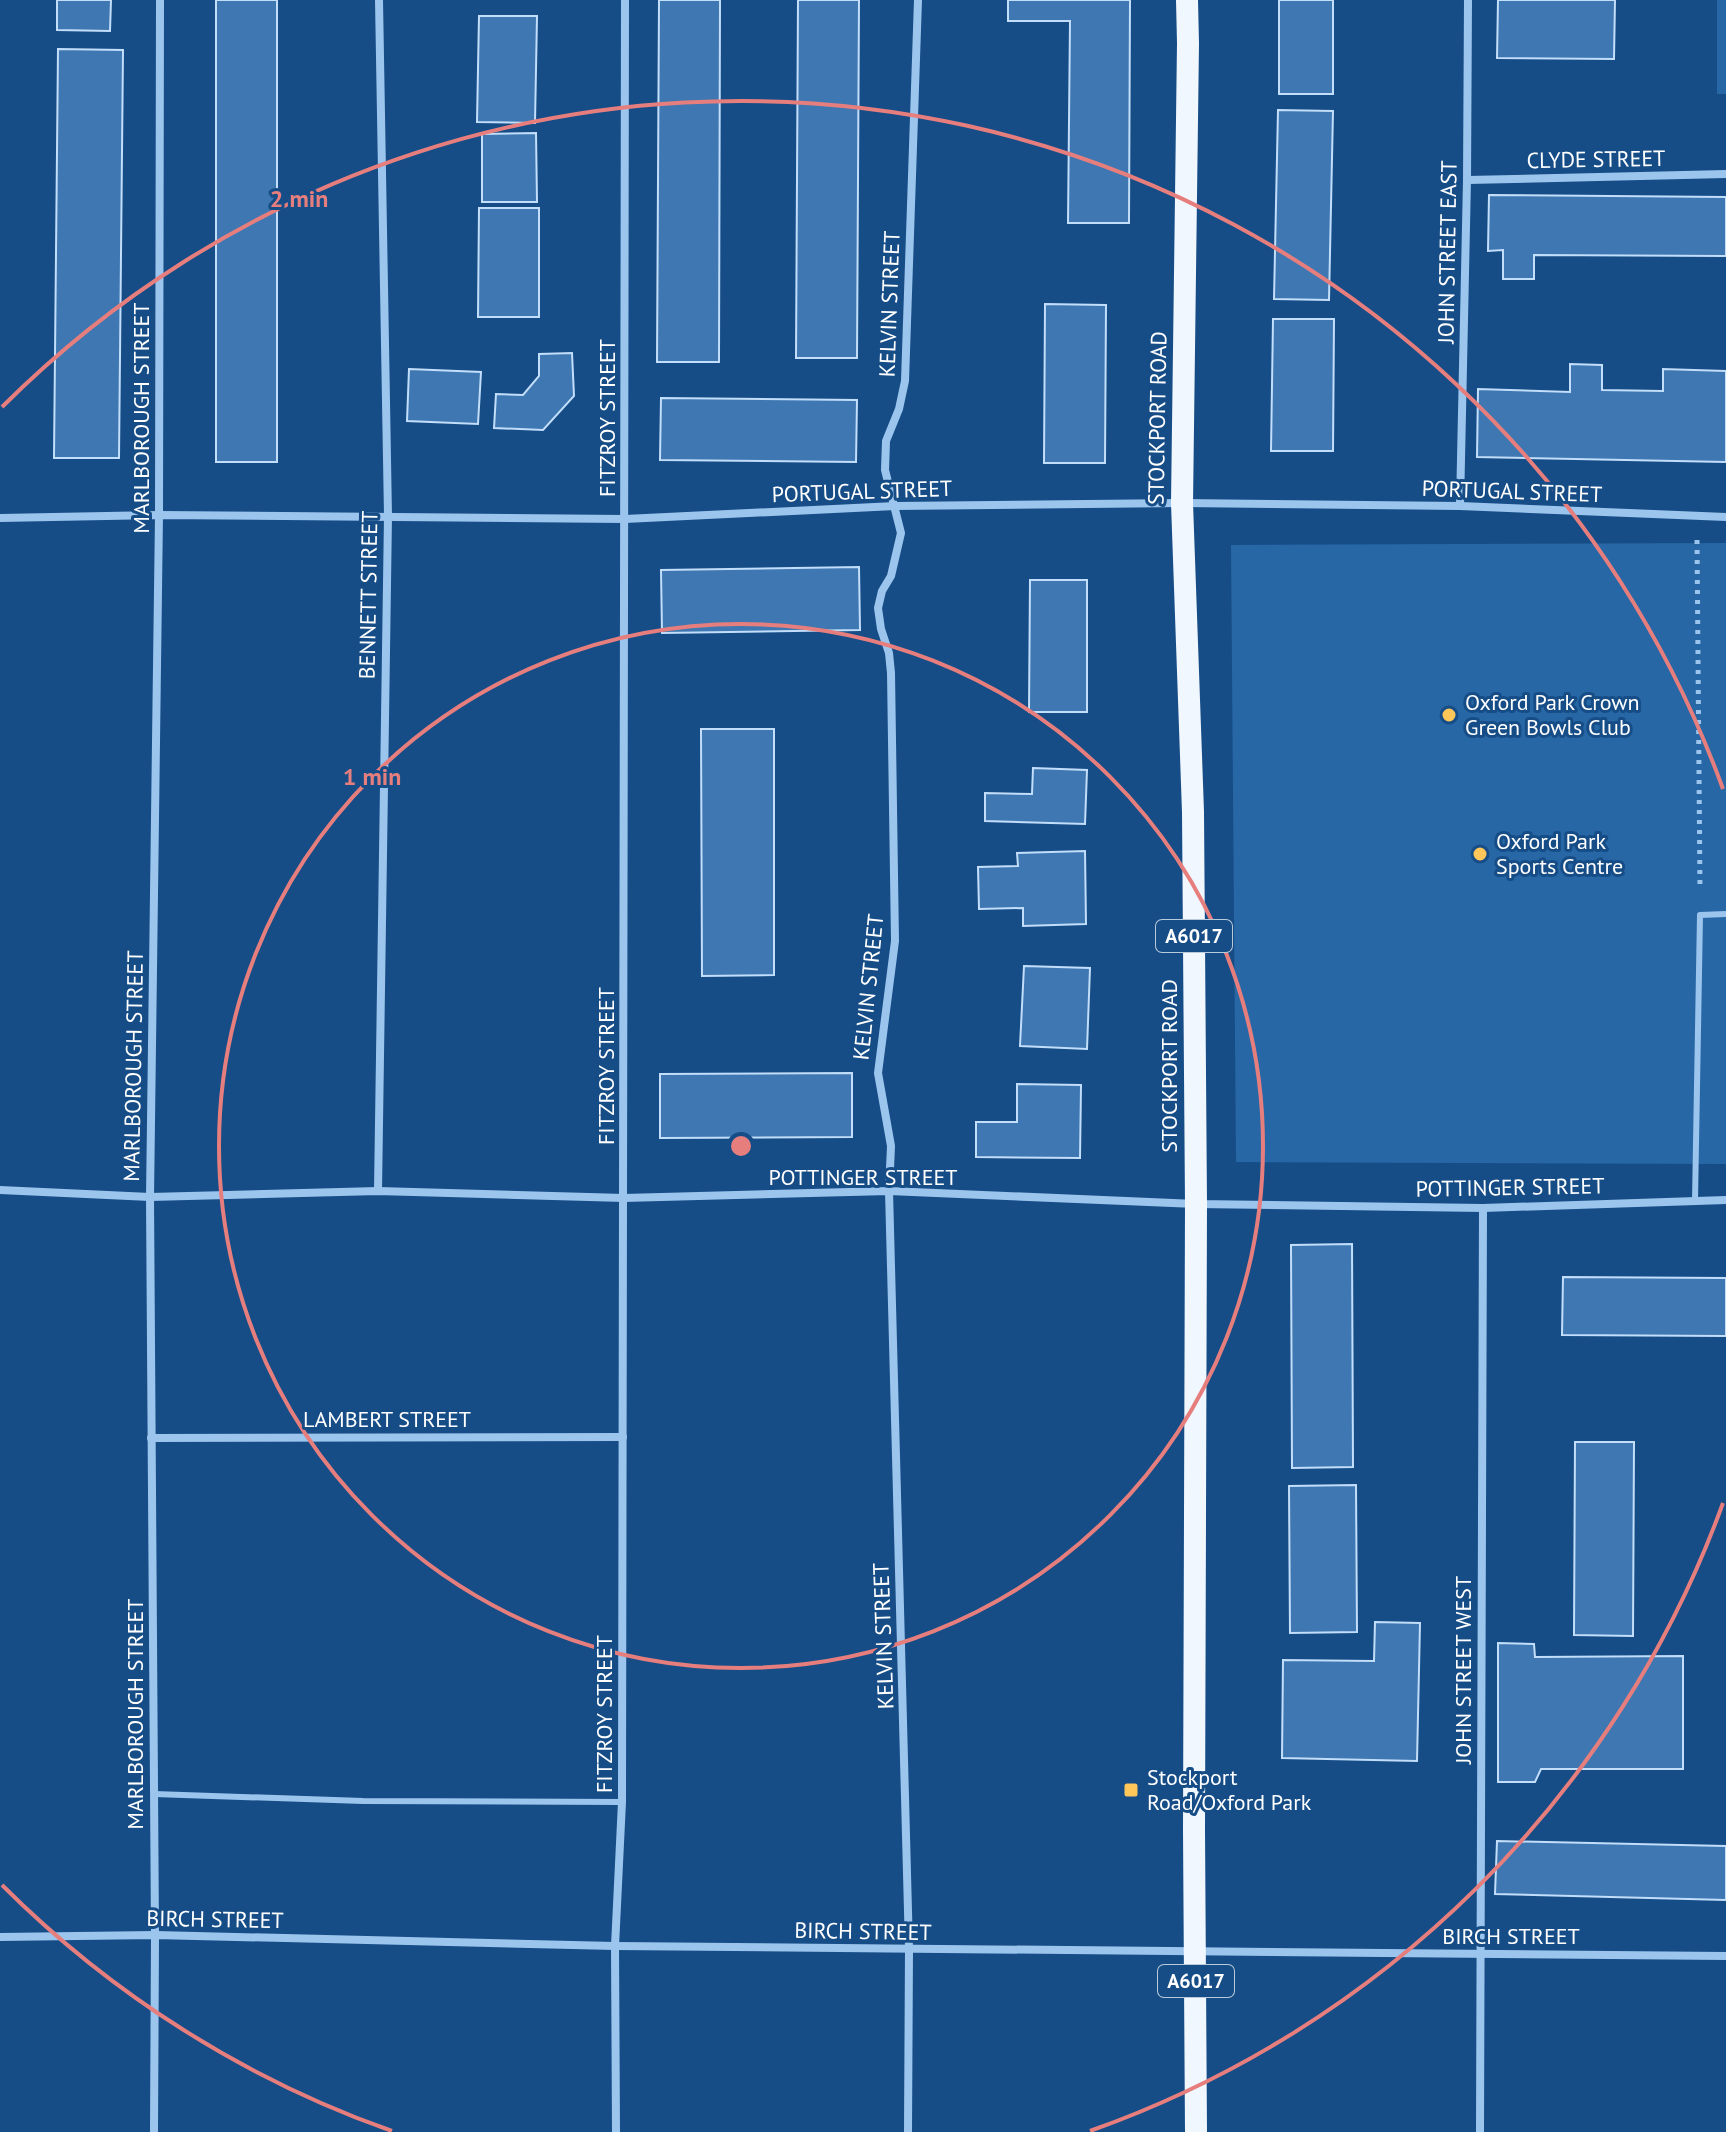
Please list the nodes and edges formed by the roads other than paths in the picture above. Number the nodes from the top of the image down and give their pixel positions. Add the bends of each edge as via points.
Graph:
1 (160, 0) edge
2 (379, 0) edge
3 (625, 0) edge
4 (918, 0) edge
5 (1187, 0) edge
6 (1468, 0) edge
7 (1726, 174) edge
8 (1467, 180) junction
9 (1182, 503) junction
10 (895, 506) junction
11 (1460, 506) junction
12 (159, 515) junction
13 (388, 516) junction
14 (1726, 517) edge
15 (0, 518) edge
16 (625, 519) junction
17 (1726, 914) edge
18 (0, 1190) edge
19 (378, 1191) junction
20 (889, 1191) junction
21 (150, 1197) junction
22 (624, 1198) junction
23 (1726, 1200) edge
24 (1695, 1201) junction
25 (1196, 1204) junction
26 (1483, 1208) junction
27 (623, 1437) junction
28 (151, 1438) junction
29 (154, 1794) junction
30 (622, 1802) junction
31 (155, 1935) junction
32 (0, 1937) edge
33 (615, 1946) junction
34 (909, 1949) junction
35 (1196, 1951) junction
36 (1480, 1954) junction
37 (1726, 1956) edge
38 (154, 2132) edge
39 (616, 2132) edge
40 (908, 2132) edge
41 (1196, 2132) edge
42 (1480, 2132) edge

1 - 12 street, MARLBOROUGH STREET
2 - 13 street, BENNETT STREET
3 - 16 street, FITZROY STREET
4 - 10 street, KELVIN STREET via 905,381 885,456
5 - 9 highway, STOCKPORT ROAD / A6017
6 - 8 street, JOHN STREET EAST
7 - 8 street, CLYDE STREET
8 - 11 street, JOHN STREET EAST
9 - 10 street, PORTUGAL STREET
9 - 11 street, PORTUGAL STREET
9 - 25 highway, STOCKPORT ROAD / A6017 via 1193,812
10 - 16 street, PORTUGAL STREET
10 - 20 street, KELVIN STREET via 901,533 878,608 891,689 895,941 878,1073 891,1146
11 - 14 street, PORTUGAL STREET
12 - 13 street, PORTUGAL STREET
12 - 15 street, PORTUGAL STREET
12 - 21 street, MARLBOROUGH STREET
13 - 16 street, PORTUGAL STREET
13 - 19 street, BENNETT STREET
16 - 22 street, FITZROY STREET
17 - 24 lane via 1700,915
18 - 21 street, POTTINGER STREET
19 - 21 street, POTTINGER STREET
19 - 22 street, POTTINGER STREET
20 - 22 street, POTTINGER STREET
20 - 25 street, POTTINGER STREET
20 - 34 street, KELVIN STREET
21 - 28 street, MARLBOROUGH STREET
22 - 27 street, FITZROY STREET
23 - 24 street, POTTINGER STREET
24 - 26 street, POTTINGER STREET
25 - 26 street, POTTINGER STREET
25 - 35 highway, STOCKPORT ROAD / A6017
26 - 36 street, JOHN STREET WEST
27 - 28 street, LAMBERT STREET
27 - 30 street, FITZROY STREET
28 - 29 street, MARLBOROUGH STREET
29 - 30 lane
29 - 31 street, MARLBOROUGH STREET
30 - 33 street, FITZROY STREET
31 - 32 street, BIRCH STREET
31 - 33 street, BIRCH STREET
31 - 38 street, MARLBOROUGH STREET
33 - 34 street, BIRCH STREET
33 - 39 street, FITZROY STREET
34 - 35 street, BIRCH STREET
34 - 40 street, KELVIN STREET
35 - 36 street, BIRCH STREET
35 - 41 highway, STOCKPORT ROAD / A6017
36 - 37 street, BIRCH STREET
36 - 42 street, JOHN STREET WEST

